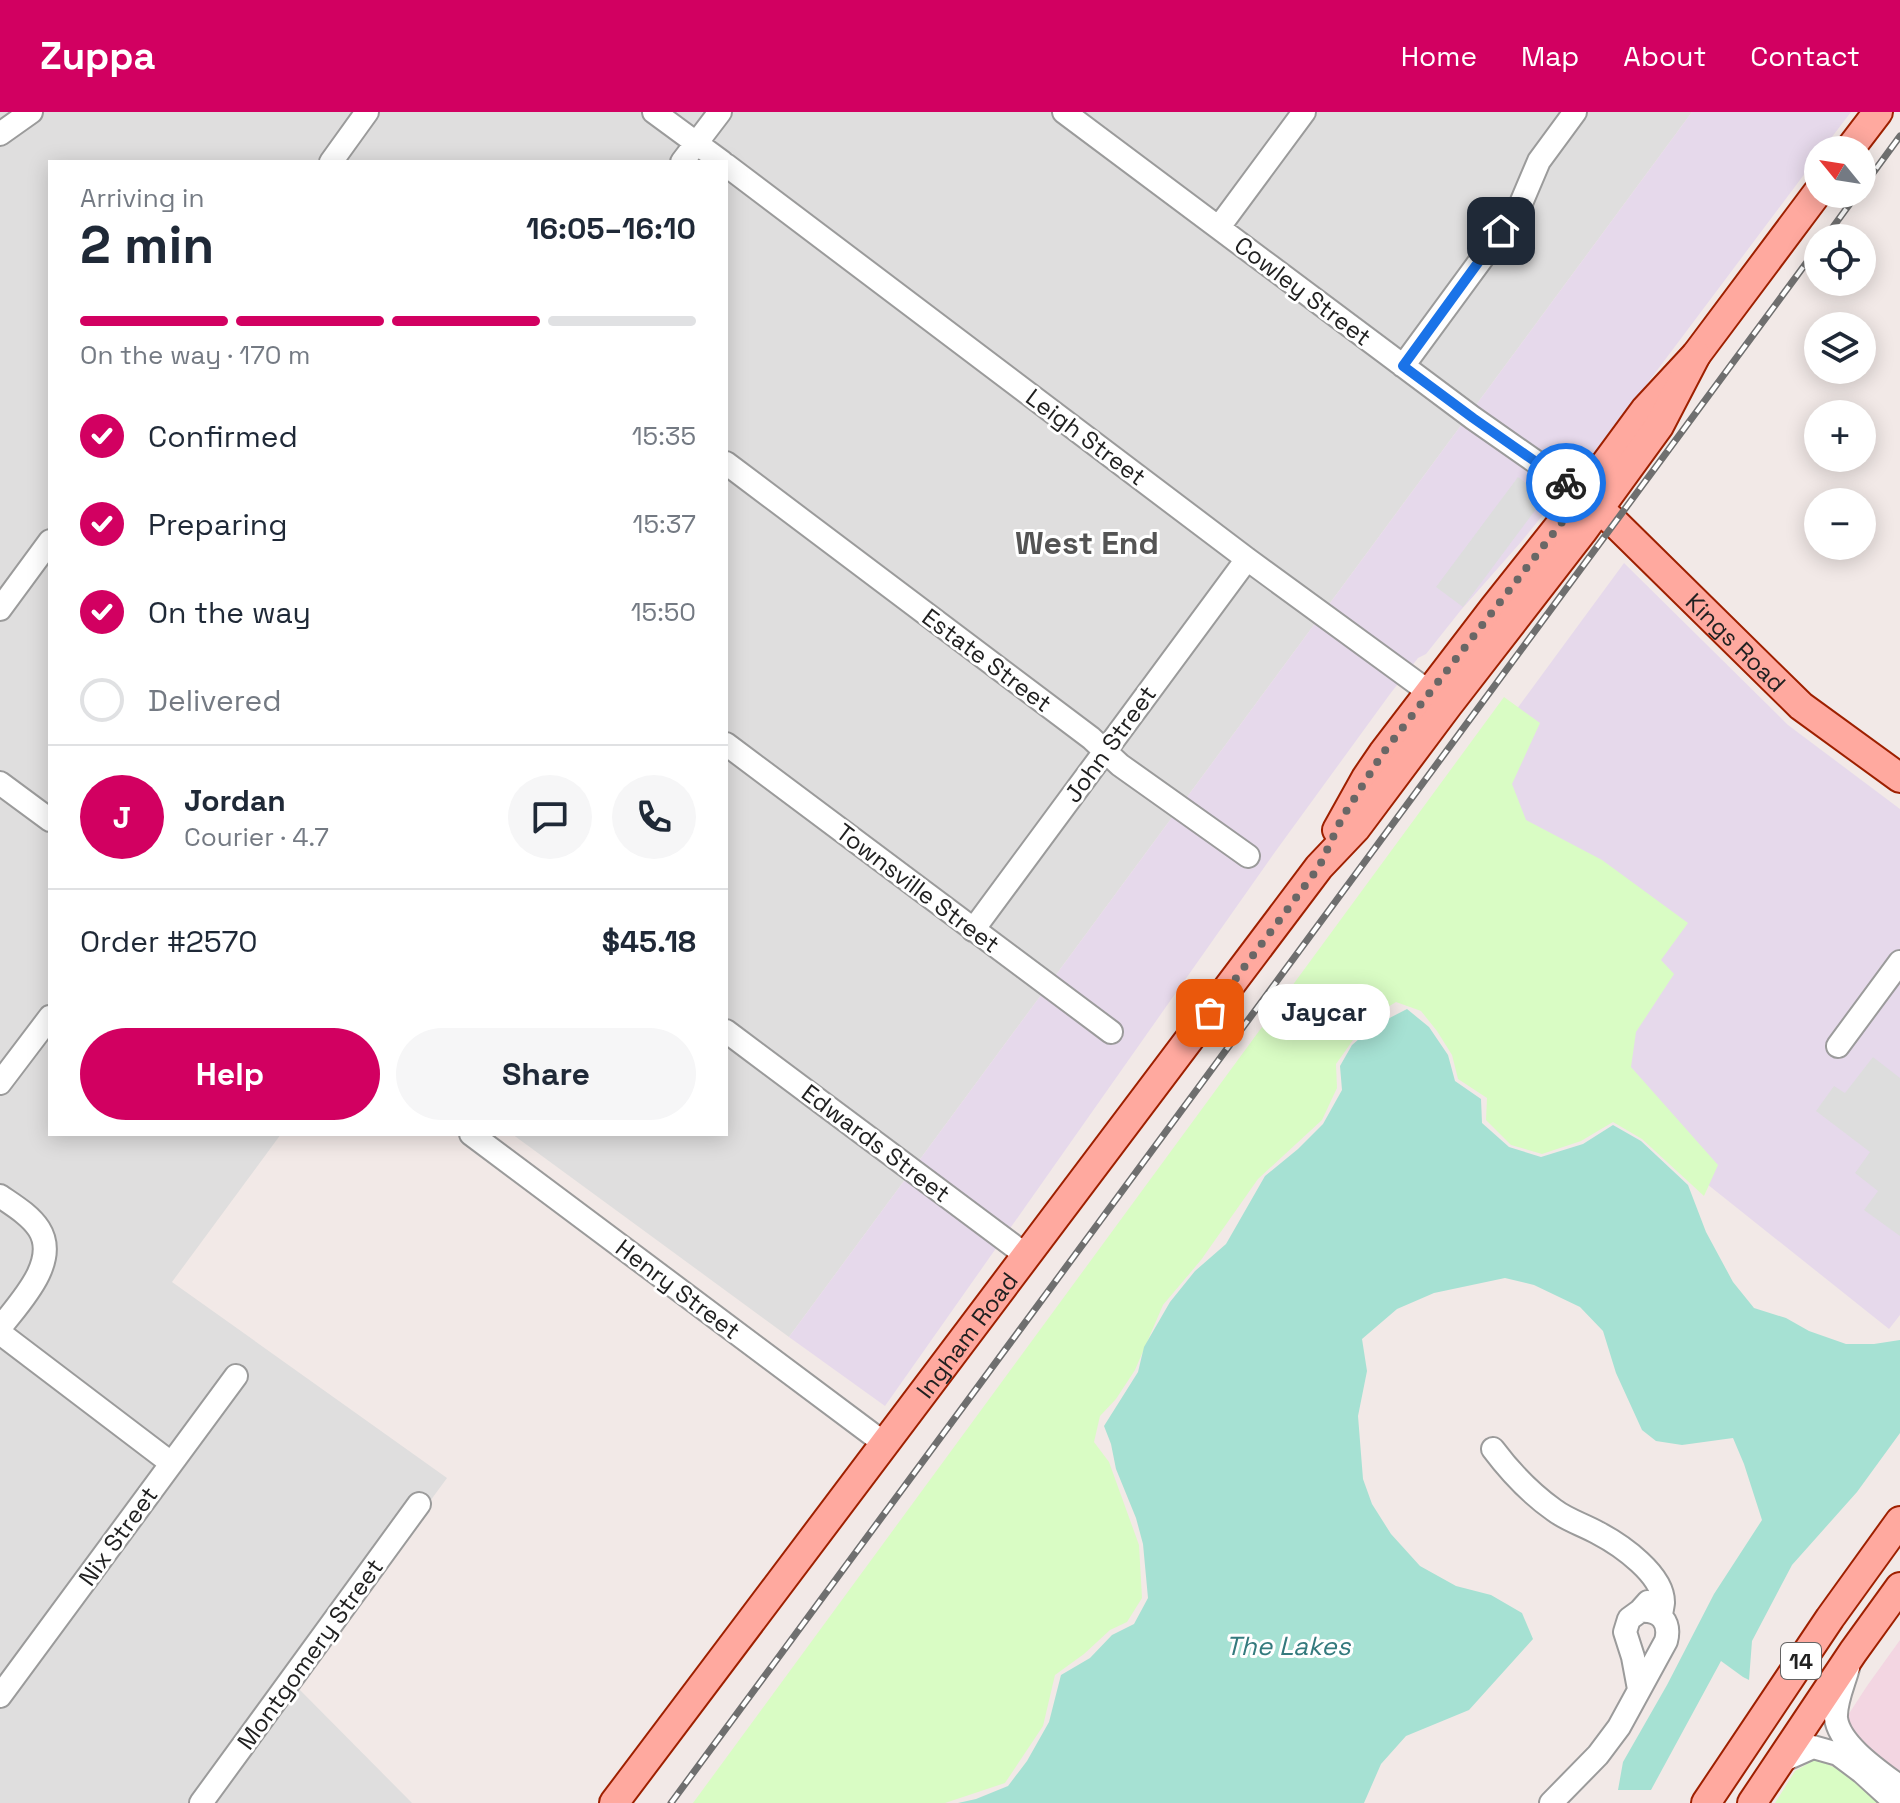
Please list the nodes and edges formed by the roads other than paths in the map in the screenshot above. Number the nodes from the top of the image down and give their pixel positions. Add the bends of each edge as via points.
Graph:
1 (31, 112) edge
2 (367, 112) edge
3 (654, 112) edge
4 (720, 112) edge
5 (1064, 112) edge
6 (1304, 112) edge
7 (1575, 112) edge
8 (1878, 112) edge
9 (0, 134) edge
10 (1860, 136) edge
11 (697, 143) junction
12 (332, 160) edge
13 (684, 160) edge
14 (719, 160) edge
15 (728, 167) edge
16 (1806, 208) edge
17 (1219, 227) junction
18 (1403, 366) junction
19 (728, 465) edge
20 (1591, 502) junction
21 (48, 544) edge
22 (1247, 559) junction
23 (0, 609) edge
24 (1439, 699) junction
25 (728, 746) edge
26 (1105, 751) junction
27 (1900, 778) edge
28 (0, 783) edge
29 (48, 819) edge
30 (1248, 856) dead end
31 (973, 930) junction
32 (1900, 962) edge
33 (48, 1020) edge
34 (728, 1032) edge
35 (1111, 1032) dead end
36 (1838, 1046) dead end
37 (0, 1083) edge
38 (474, 1136) edge
39 (0, 1196) edge
40 (1027, 1256) junction
41 (0, 1331) edge
42 (236, 1376) dead end
43 (885, 1444) junction
44 (1493, 1449) dead end
45 (171, 1463) junction
46 (419, 1504) dead end
47 (1900, 1521) edge
48 (1900, 1587) edge
49 (1650, 1613) junction
50 (1630, 1646) junction
51 (1662, 1647) junction
52 (1853, 1652) junction
53 (1639, 1689) junction
54 (0, 1696) edge
55 (1777, 1763) junction
56 (1900, 1787) edge
57 (201, 1803) edge
58 (614, 1803) edge
59 (1551, 1803) edge
60 (1706, 1803) edge
61 (1752, 1803) edge
62 (1896, 1803) edge

1 - 9 street
2 - 12 street
3 - 11 street, Leigh Street
4 - 11 street
5 - 17 street, Cowley Street
6 - 17 street
7 - 18 street via 1539,161 1519,208
8 - 10 main road
11 - 13 street
11 - 14 street, Leigh Street
15 - 22 street, Leigh Street
16 - 20 main road, Ingham Road via 1696,355 1659,426
17 - 18 street, Cowley Street
18 - 20 street, Cowley Street
19 - 26 street, Estate Street
20 - 24 main road, Ingham Road
20 - 27 main road, Kings Road via 1801,706
21 - 23 street
22 - 24 street, Leigh Street
22 - 26 street, John Street
24 - 40 main road, Ingham Road via 1366,778 1319,867
25 - 31 street, Townsville Street
26 - 30 street, Estate Street
26 - 31 street, John Street
28 - 29 street
31 - 35 street, Townsville Street
32 - 36 street
33 - 37 street
34 - 40 street, Edwards Street
38 - 43 street, Henry Street
39 - 41 street via 39,1229 44,1260
40 - 43 main road, Ingham Road
41 - 45 street
42 - 45 street, Nix Street
43 - 58 main road, Ingham Road
44 - 49 street via 1531,1493 1601,1534 1651,1573 1663,1604
45 - 54 street, Nix Street
46 - 57 street, Montgomery Street
47 - 60 main road, 14
48 - 52 main road, 14
49 - 50 street via 1634,1614 1626,1625
49 - 51 street via 1665,1621 1668,1634
50 - 51 street via 1642,1653
50 - 53 street
51 - 53 street
52 - 55 main road, 14
52 - 56 street via 1836,1719 1859,1754
53 - 59 street via 1598,1755
55 - 61 main road, 14
55 - 62 street via 1813,1747 1838,1754

